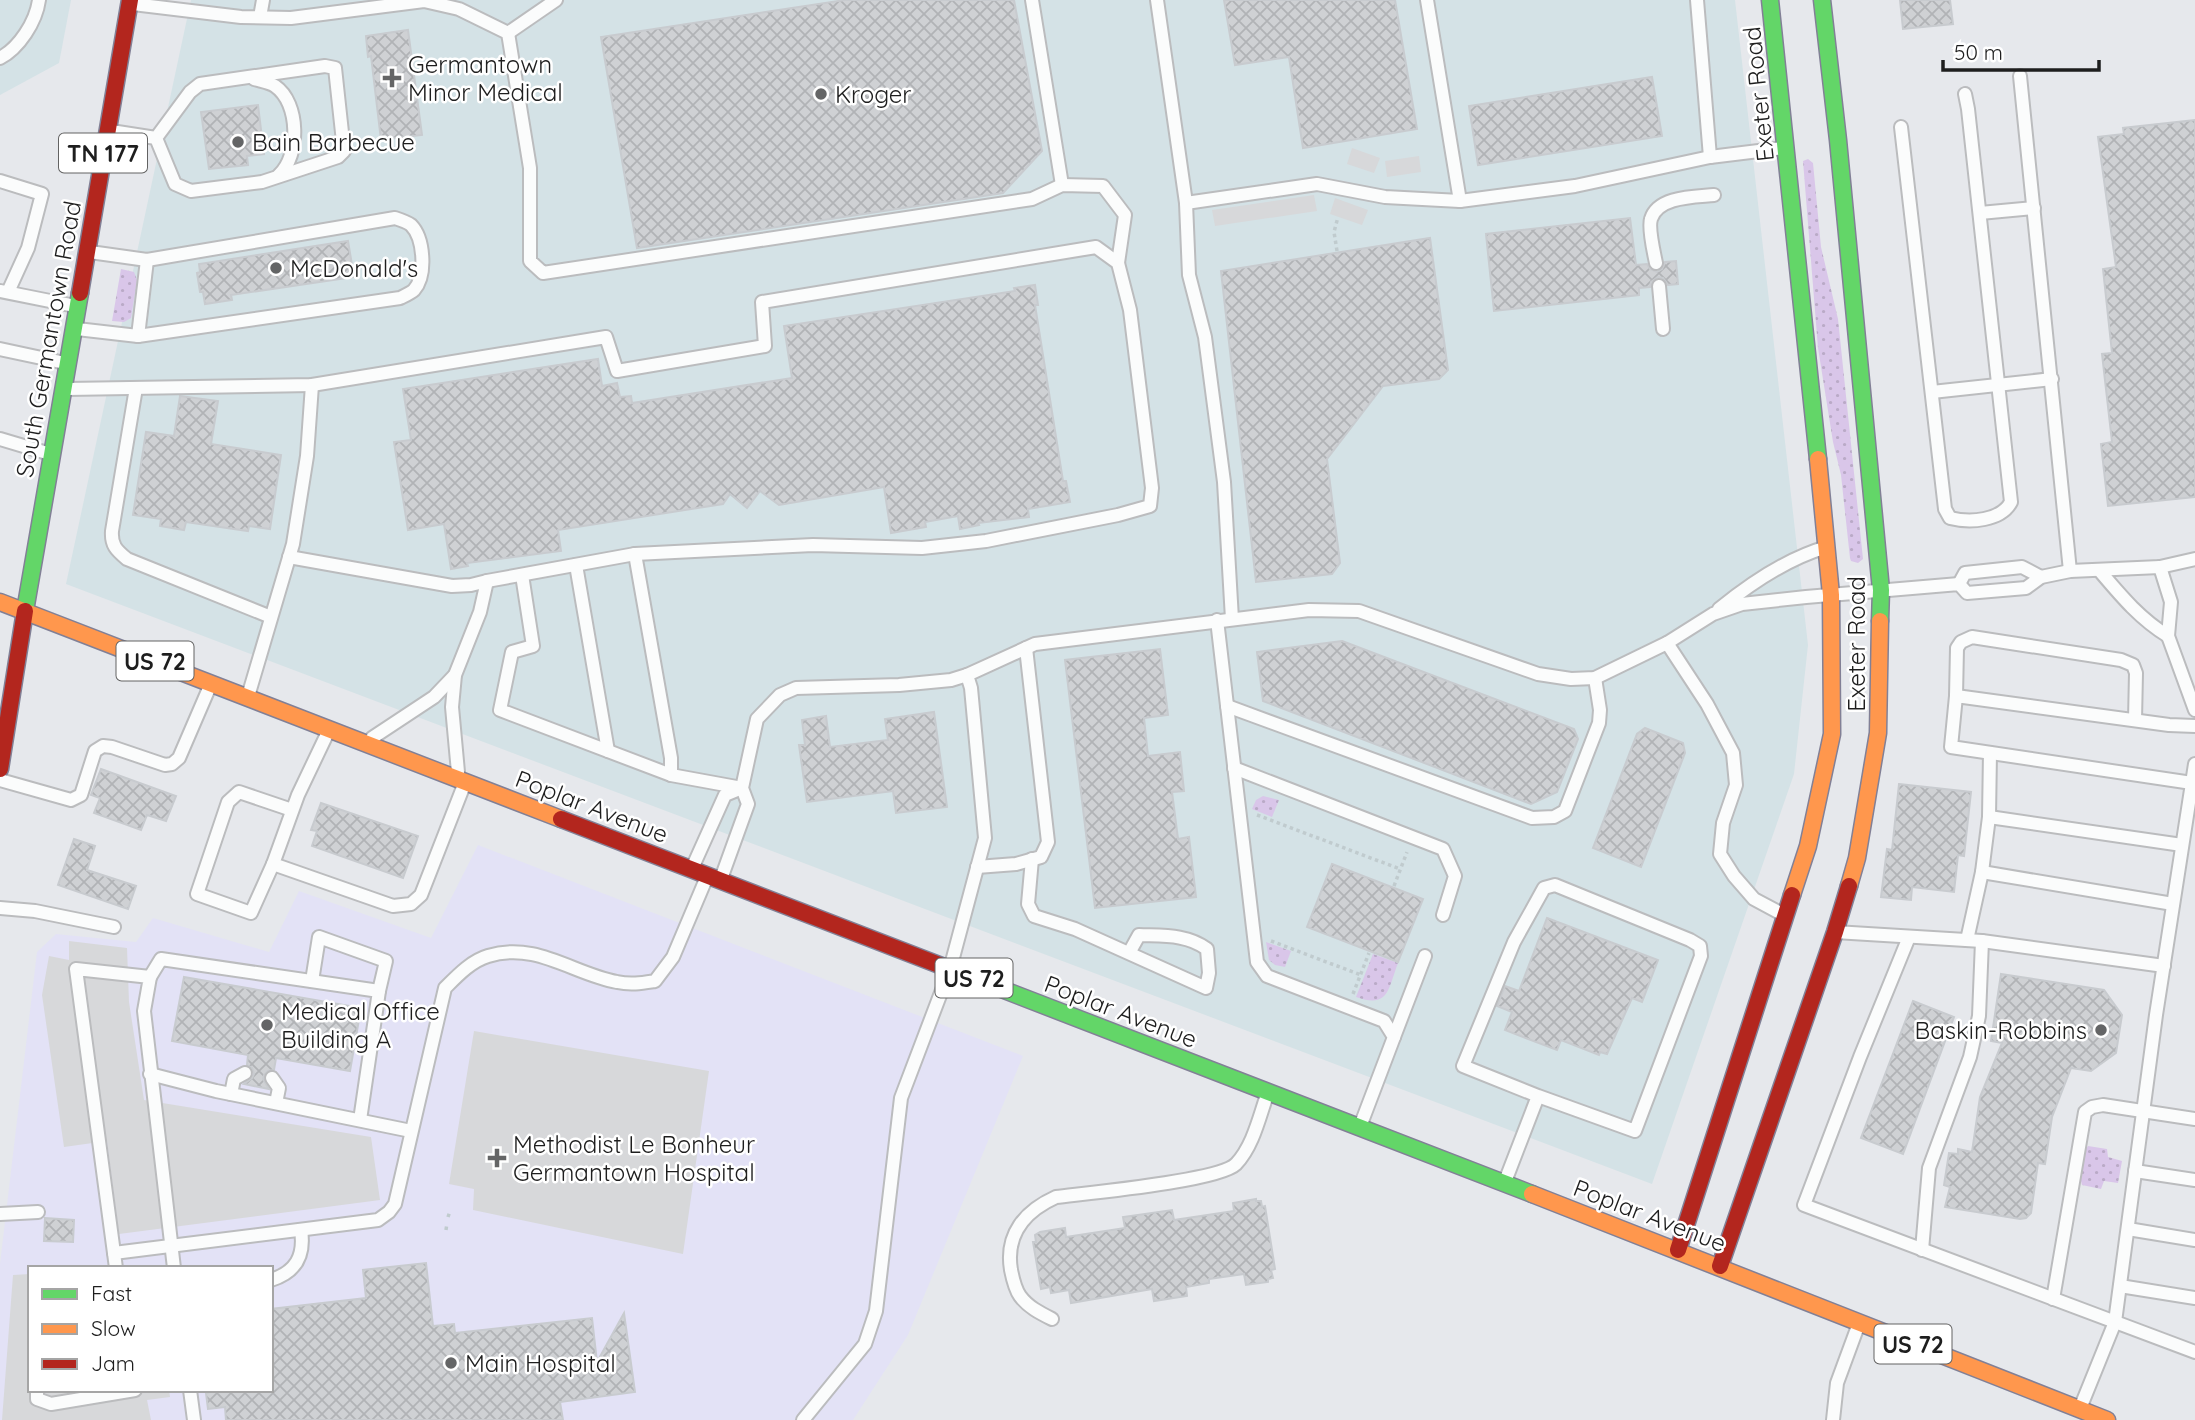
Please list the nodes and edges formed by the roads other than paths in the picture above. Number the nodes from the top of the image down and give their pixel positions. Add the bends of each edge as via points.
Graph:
1 (39, 0) edge
2 (263, 0) edge
3 (556, 0) edge
4 (1032, 0) edge
5 (1157, 0) edge
6 (1427, 0) edge
7 (1697, 0) edge
8 (1770, 0) edge
9 (1822, 0) edge
10 (129, 2) edge
11 (260, 18) junction
12 (508, 33) junction
13 (0, 58) edge
14 (2020, 76) dead end
15 (250, 77) junction
16 (1965, 94) dead end
17 (1901, 127) dead end
18 (107, 131) junction
19 (156, 138) junction
20 (1787, 147) junction
21 (1710, 157) junction
22 (278, 177) junction
23 (0, 181) edge
24 (1062, 185) junction
25 (1714, 195) dead end
26 (1460, 201) junction
27 (1186, 203) junction
28 (2034, 208) junction
29 (1980, 213) junction
30 (85, 251) junction
31 (147, 260) junction
32 (1118, 263) junction
33 (1656, 263) dead end
34 (1658, 286) dead end
35 (4, 291) edge
36 (77, 306) junction
37 (74, 329) junction
38 (1663, 329) dead end
39 (138, 336) junction
40 (0, 349) edge
41 (67, 363) junction
42 (2052, 379) junction
43 (1998, 384) junction
44 (312, 385) junction
45 (136, 388) junction
46 (63, 389) junction
47 (1932, 392) junction
48 (0, 439) edge
49 (52, 454) junction
50 (1827, 547) junction
51 (635, 554) junction
52 (289, 557) junction
53 (2195, 559) edge
54 (576, 565) junction
55 (2161, 567) junction
56 (2099, 570) junction
57 (2070, 571) junction
58 (522, 575) junction
59 (2041, 577) junction
60 (487, 581) junction
61 (1959, 584) junction
62 (1881, 590) junction
63 (1831, 595) junction
64 (0, 602) edge
65 (25, 611) junction
66 (1713, 614) junction
67 (271, 617) junction
68 (1232, 619) junction
69 (1217, 620) junction
70 (2168, 636) junction
71 (1667, 643) junction
72 (1026, 648) junction
73 (455, 675) junction
74 (967, 675) junction
75 (1595, 678) junction
76 (211, 683) junction
77 (1956, 696) junction
78 (248, 697) junction
79 (1227, 706) junction
80 (2195, 710) edge
81 (2134, 720) junction
82 (2195, 726) edge
83 (329, 728) junction
84 (366, 743) junction
85 (608, 751) junction
86 (1990, 753) junction
87 (1, 758) edge
88 (2195, 764) edge
89 (1234, 768) junction
90 (671, 775) junction
91 (0, 780) edge
92 (462, 780) junction
93 (2192, 783) junction
94 (742, 788) junction
95 (292, 810) junction
96 (1989, 817) junction
97 (2182, 845) junction
98 (1032, 859) junction
99 (273, 864) junction
100 (977, 867) junction
101 (1982, 872) junction
102 (707, 875) junction
103 (2173, 904) junction
104 (0, 908) edge
105 (1443, 915) dead end
106 (1786, 916) junction
107 (114, 927) dead end
108 (1835, 932) junction
109 (1909, 937) junction
110 (1967, 940) junction
111 (1982, 941) junction
112 (1129, 953) junction
113 (1425, 956) dead end
114 (2164, 965) junction
115 (950, 969) junction
116 (150, 977) junction
117 (312, 981) junction
118 (379, 991) junction
119 (1394, 1037) junction
120 (246, 1073) dead end
121 (150, 1074) junction
122 (272, 1078) dead end
123 (1269, 1092) junction
124 (231, 1094) junction
125 (1538, 1096) junction
126 (276, 1103) junction
127 (2143, 1111) junction
128 (2195, 1119) edge
129 (360, 1120) junction
130 (1360, 1127) junction
131 (411, 1131) junction
132 (2136, 1171) junction
133 (2195, 1180) edge
134 (1504, 1183) junction
135 (38, 1212) dead end
136 (0, 1214) edge
137 (2128, 1229) junction
138 (300, 1230) junction
139 (2195, 1240) edge
140 (172, 1246) junction
141 (1678, 1250) junction
142 (1922, 1250) junction
143 (114, 1253) junction
144 (116, 1266) edge
145 (174, 1266) edge
146 (1720, 1266) junction
147 (273, 1279) edge
148 (2120, 1286) junction
149 (2195, 1298) edge
150 (2053, 1299) junction
151 (1052, 1319) dead end
152 (2115, 1322) junction
153 (1860, 1323) junction
154 (2195, 1352) edge
155 (37, 1392) edge
156 (123, 1392) edge
157 (190, 1392) edge
158 (2078, 1415) edge
159 (194, 1420) edge
160 (803, 1420) edge
161 (1833, 1420) edge
162 (2107, 1420) edge

1 - 13 lane via 37,12 13,51
2 - 11 lane
3 - 12 lane
4 - 24 lane
5 - 27 lane
6 - 26 lane
7 - 21 lane
8 - 20 main road, Exeter Road
9 - 62 main road, Exeter Road
10 - 11 lane
10 - 18 main road, South Germantown Road / TN 177
11 - 12 lane via 424,1 459,9
12 - 24 lane via 530,169 530,261 543,273 1032,200
14 - 28 lane
15 - 19 lane via 200,84
15 - 22 lane via 275,85 289,106 294,152
15 - 22 lane via 335,68 344,151
16 - 29 lane
17 - 47 lane
18 - 19 lane
18 - 30 main road, South Germantown Road / TN 177
19 - 22 lane via 175,184 191,191
20 - 21 lane
20 - 50 main road, Exeter Road
21 - 26 lane via 1575,186
23 - 35 lane via 42,194 28,248
24 - 32 lane via 1103,186 1125,215
25 - 33 lane via 1674,200 1658,208 1650,220
26 - 27 lane via 1385,197 1317,184
27 - 68 lane via 1189,275 1205,337 1224,482
28 - 29 lane
28 - 42 lane
29 - 43 lane
30 - 31 lane
30 - 36 main road, South Germantown Road / TN 177
31 - 39 lane
31 - 39 lane via 396,218 409,223 417,234 422,259 414,290 400,298
32 - 44 lane via 1096,247 762,302 765,346 617,371 606,337
32 - 51 lane via 1129,310 1152,488 1150,506 986,541 922,548 813,545
34 - 38 lane
35 - 36 lane
36 - 37 main road, South Germantown Road / TN 177
37 - 39 lane
37 - 41 main road, South Germantown Road / TN 177
40 - 41 lane
41 - 46 main road, South Germantown Road / TN 177
42 - 43 lane
42 - 57 lane
43 - 47 lane
43 - 47 lane via 2011,502 2007,511 1994,517 1960,521 1950,518 1945,509
44 - 45 lane
44 - 52 lane via 307,456
45 - 46 lane
45 - 67 lane via 112,531 116,550 127,559
46 - 49 main road, South Germantown Road / TN 177
48 - 49 lane
49 - 65 main road, South Germantown Road / TN 177
50 - 63 main road, Exeter Road
50 - 66 lane via 1804,553
51 - 54 lane
51 - 90 lane
52 - 60 lane via 452,586
52 - 67 lane
53 - 55 lane
54 - 58 lane
54 - 85 lane
55 - 56 lane
55 - 70 lane via 2171,602
56 - 57 lane
56 - 70 lane via 2149,625
57 - 59 lane
58 - 60 lane
58 - 85 lane via 533,646 512,652 500,710
59 - 61 lane via 2026,587 2000,591 1967,593
59 - 61 lane via 2022,567 1965,573
60 - 73 lane
61 - 62 lane
62 - 63 lane
62 - 108 main road, Exeter Road via 1878,733 1857,858
63 - 66 lane via 1742,604
63 - 106 main road, Exeter Road via 1832,734 1808,846
64 - 65 main road, Poplar Avenue / US 72
65 - 76 main road, Poplar Avenue / US 72
65 - 87 main road, South Germantown Road
66 - 71 lane
67 - 78 lane
68 - 69 lane
68 - 75 lane via 1308,610 1359,611 1538,674
69 - 72 lane via 1035,643
69 - 79 lane
70 - 80 lane
71 - 75 lane
71 - 106 lane via 1733,753 1736,785 1723,824 1720,854 1754,899
72 - 74 lane
72 - 98 lane via 1048,842 1041,857
73 - 84 lane via 434,697
73 - 92 lane via 452,707
74 - 94 lane via 899,685 796,688 780,695 757,719
74 - 100 lane via 985,838
75 - 79 lane via 1599,723 1564,811 1554,817 1532,818
76 - 78 main road, Poplar Avenue / US 72
76 - 91 lane via 179,758 172,764 103,746 95,751 81,795 71,800
77 - 81 lane
77 - 81 lane via 1957,648 1972,637 2133,665
77 - 86 lane via 1951,747
78 - 83 main road, Poplar Avenue / US 72
79 - 89 lane
81 - 82 lane
83 - 84 main road, Poplar Avenue / US 72
83 - 95 lane
84 - 92 main road, Poplar Avenue / US 72
85 - 90 lane
86 - 93 lane
86 - 96 lane
88 - 93 lane
89 - 105 lane via 1443,849 1455,876
89 - 119 lane via 1257,962 1267,975 1384,1021
90 - 94 lane
92 - 99 lane via 421,895 411,904 393,906
92 - 102 main road, Poplar Avenue / US 72
93 - 97 lane
94 - 102 lane via 747,804
94 - 102 lane via 724,795
95 - 99 lane
95 - 99 lane via 239,792 228,802 197,894 251,914
96 - 97 lane
96 - 101 lane
97 - 103 lane
98 - 100 lane
98 - 112 lane via 1028,904 1034,916
100 - 115 lane
101 - 103 lane
101 - 110 lane
102 - 115 main road, Poplar Avenue / US 72
102 - 131 lane via 673,957 655,981 615,982 550,957 517,951 486,956 462,971 444,988
103 - 114 lane
104 - 107 lane
106 - 141 main road, Exeter Road
108 - 109 lane
108 - 146 main road, Exeter Road
109 - 110 lane
109 - 142 lane via 1804,1205
110 - 111 lane
111 - 114 lane
111 - 142 lane via 1979,1016 1970,1057 1929,1168
112 - 112 lane via 1173,973 1206,988 1207,949 1196,940 1139,935
113 - 119 lane
114 - 127 lane
115 - 123 main road, Poplar Avenue / US 72
115 - 160 lane via 901,1098 876,1311 865,1344
116 - 117 lane via 160,959
116 - 121 lane via 144,1011
116 - 143 lane via 76,969
117 - 118 lane
117 - 118 lane via 318,937 386,961
118 - 129 lane
119 - 130 lane
120 - 124 lane via 234,1079
121 - 124 lane
121 - 140 lane
122 - 126 lane via 279,1088
123 - 130 main road, Poplar Avenue / US 72
123 - 151 lane via 1247,1150 1229,1170 1056,1197 1022,1219 1010,1247 1015,1287 1031,1307
124 - 126 lane
125 - 125 lane via 1463,1066 1514,942 1544,888 1555,886 1700,946 1635,1132
125 - 134 lane
126 - 129 lane
127 - 128 lane
127 - 132 lane
127 - 150 lane via 2103,1105 2085,1112
129 - 131 lane
130 - 134 main road, Poplar Avenue / US 72
131 - 138 lane via 390,1212 378,1220
132 - 133 lane
132 - 137 lane
134 - 141 main road, Poplar Avenue / US 72
135 - 136 lane
137 - 139 lane
137 - 148 lane
138 - 140 lane
138 - 147 lane via 298,1260 287,1275
140 - 143 lane
140 - 145 lane
141 - 146 main road, Poplar Avenue / US 72
142 - 150 lane
143 - 144 lane
146 - 153 main road, Poplar Avenue / US 72
148 - 149 lane
148 - 152 lane
150 - 152 lane
152 - 154 lane
152 - 158 lane
153 - 158 main road, Poplar Avenue / US 72
153 - 161 lane via 1837,1383
155 - 156 lane via 37,1399 51,1404
157 - 159 lane
158 - 162 main road, Poplar Avenue / US 72

